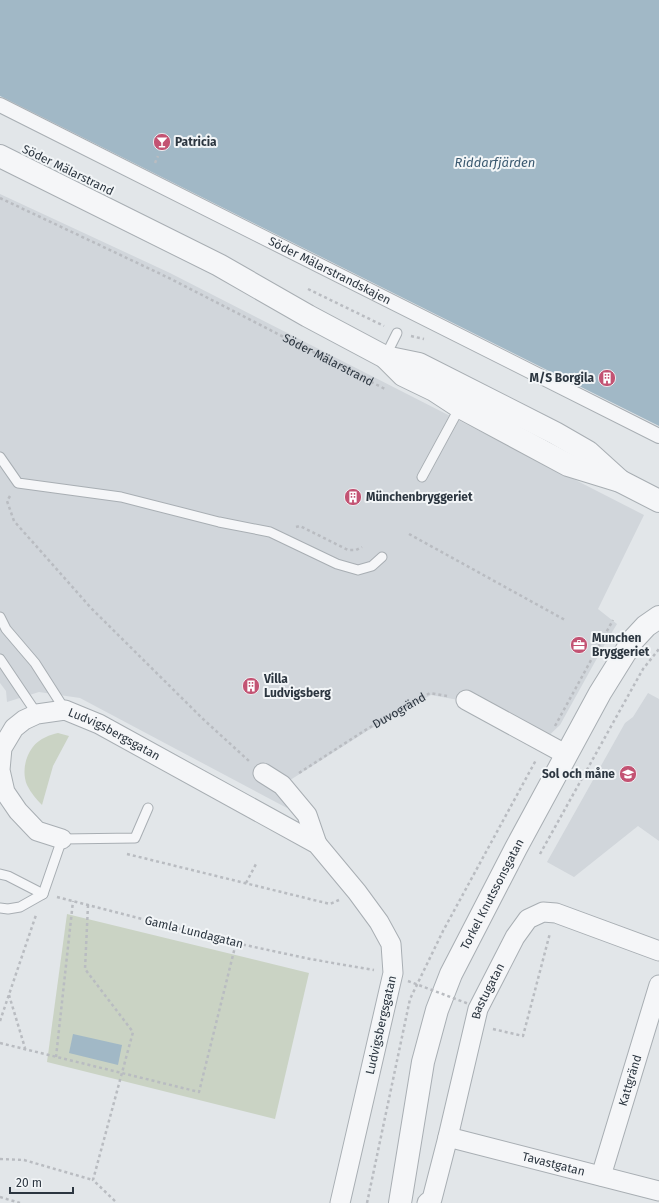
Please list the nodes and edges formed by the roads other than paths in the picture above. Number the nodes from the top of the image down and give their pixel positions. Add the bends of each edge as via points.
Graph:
1 (0, 105) edge
2 (0, 156) edge
3 (397, 333) road end
4 (385, 357) junction
5 (465, 399) junction
6 (659, 436) edge
7 (0, 457) edge
8 (422, 477) dead end
9 (659, 501) edge
10 (382, 557) dead end
11 (0, 617) edge
12 (659, 617) edge
13 (0, 660) edge
14 (466, 700) road end
15 (65, 710) junction
16 (38, 714) junction
17 (567, 755) junction
18 (263, 773) road end
19 (148, 808) dead end
20 (62, 839) junction
21 (317, 844) junction
22 (0, 874) edge
23 (43, 894) junction
24 (0, 908) edge
25 (659, 951) edge
26 (659, 985) edge
27 (448, 1137) junction
28 (601, 1176) junction
29 (659, 1191) edge
30 (340, 1203) edge
31 (400, 1203) edge
32 (427, 1203) edge

1 - 6 street, Söder Mälarstrandskajen
2 - 4 street, Söder Mälarstrand via 219,265
3 - 4 lane
4 - 5 street, Söder Mälarstrand via 419,364
5 - 8 lane
5 - 9 street, Söder Mälarstrand via 555,433 588,452 620,481
7 - 10 lane via 18,483 121,497 270,532 337,564 358,570 372,566
11 - 15 lane via 6,629 35,663
12 - 17 street, Torkel Knutssonsgatan via 633,640 600,693
13 - 16 lane
14 - 17 street
15 - 16 street, Ludvigsbergsgatan
15 - 21 street, Ludvigsbergsgatan via 99,724
16 - 20 street, Ludvigsbergsgatan via 14,728 2,748 0,770 5,792 18,811 37,831
17 - 31 street, Torkel Knutssonsgatan via 451,974 423,1062
18 - 21 street, Ludvigsbergsgatan via 282,785 307,815
19 - 20 lane via 135,838
20 - 23 lane
21 - 30 street, Ludvigsbergsgatan via 379,922 391,944 401,977
22 - 23 lane
23 - 24 lane via 20,908
25 - 27 street, Bastugatan via 556,912 543,912 528,920 515,937 478,1009
26 - 28 street, Kattgränd
27 - 28 street, Tavastgatan
27 - 32 street, Bastugatan via 432,1199
28 - 29 street, Tavastgatan

